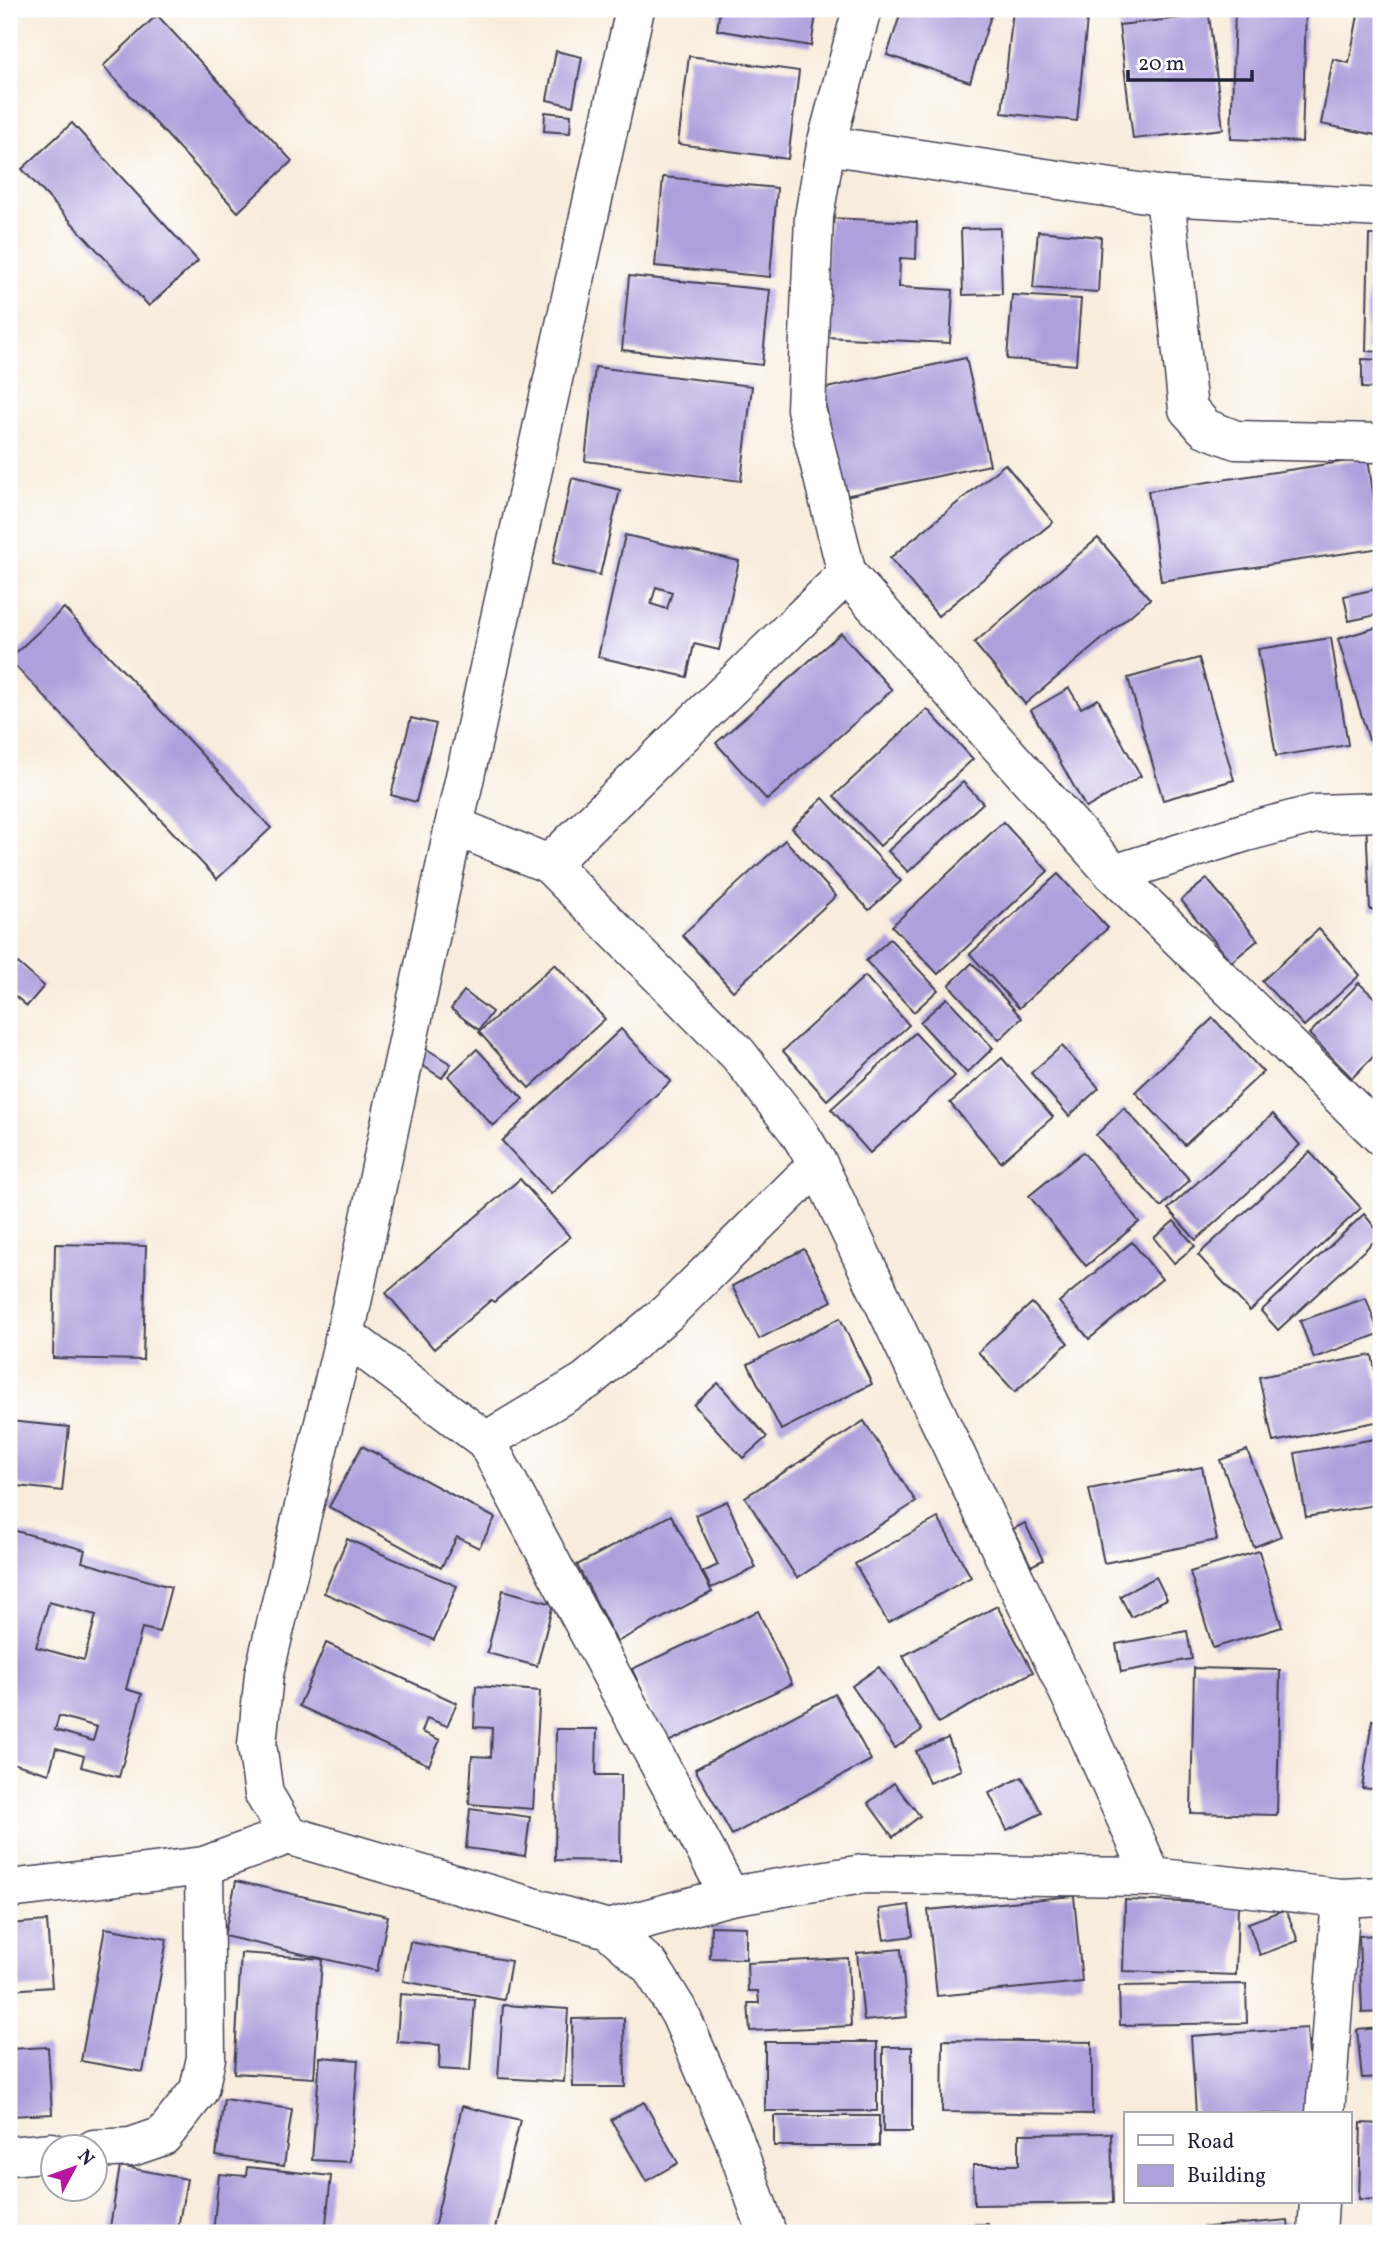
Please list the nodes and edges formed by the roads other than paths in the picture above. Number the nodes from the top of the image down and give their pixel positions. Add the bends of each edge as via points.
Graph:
1 (635, 9) edge
2 (862, 9) edge
3 (826, 145) junction
4 (1165, 195) junction
5 (1381, 208) edge
6 (1381, 443) edge
7 (847, 574) junction
8 (1381, 811) edge
9 (453, 826) junction
10 (549, 864) junction
11 (1114, 874) junction
12 (1381, 1136) edge
13 (818, 1164) junction
14 (345, 1335) junction
15 (486, 1441) junction
16 (288, 1835) junction
17 (204, 1866) junction
18 (1152, 1877) junction
19 (9, 1889) edge
20 (730, 1896) junction
21 (1381, 1896) edge
22 (1340, 1898) junction
23 (608, 1929) junction
24 (1325, 2112) edge
25 (108, 2148) edge
26 (38, 2153) edge
27 (9, 2156) edge
28 (1319, 2204) edge
29 (767, 2233) edge
30 (1317, 2233) edge

1 - 9 street
2 - 3 street
3 - 4 street
3 - 7 street via 814,217 806,409
4 - 5 street
4 - 6 street via 1188,409 1205,428 1236,440
7 - 10 street
7 - 11 street
8 - 11 street via 1315,814
9 - 10 street
9 - 14 street
10 - 13 street via 738,1054
11 - 12 street
13 - 15 street via 657,1321 586,1381
13 - 18 street
14 - 15 street
14 - 16 street via 264,1674 257,1745 262,1782
15 - 20 street
16 - 17 street
16 - 23 street
17 - 19 street
17 - 25 street via 206,2058 199,2090 163,2136 131,2147
18 - 20 street via 863,1874
18 - 22 street
20 - 23 street
21 - 22 street
22 - 24 street
23 - 29 street via 651,1967 680,2014 733,2136
26 - 27 street
28 - 30 street

